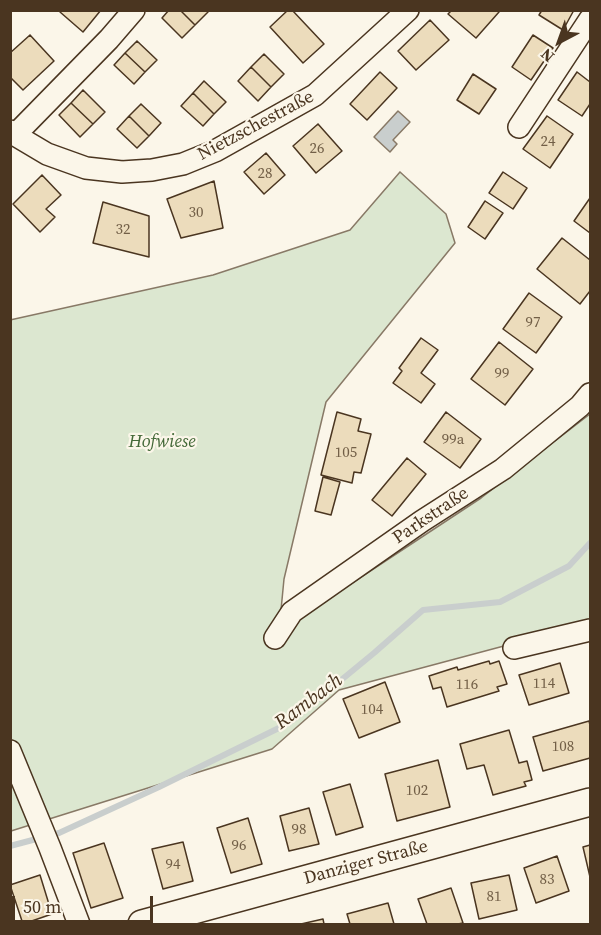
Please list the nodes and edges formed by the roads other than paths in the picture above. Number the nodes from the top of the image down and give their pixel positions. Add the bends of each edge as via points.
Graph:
1 (134, 10) edge
2 (408, 10) edge
3 (591, 19) edge
4 (519, 127) dead end
5 (13, 133) edge
6 (591, 394) edge
7 (591, 630) edge
8 (275, 638) dead end
9 (514, 648) dead end
10 (10, 751) edge
11 (591, 802) edge
12 (79, 924) edge
13 (142, 924) edge

1 - 5 street
2 - 5 street, Nietzschestraße via 315,95 215,151 183,164 132,172 86,168 47,154
3 - 4 street
6 - 8 street, Parkstraße via 503,469 292,612
7 - 9 street
10 - 12 street
11 - 13 main road, Danziger Straße

